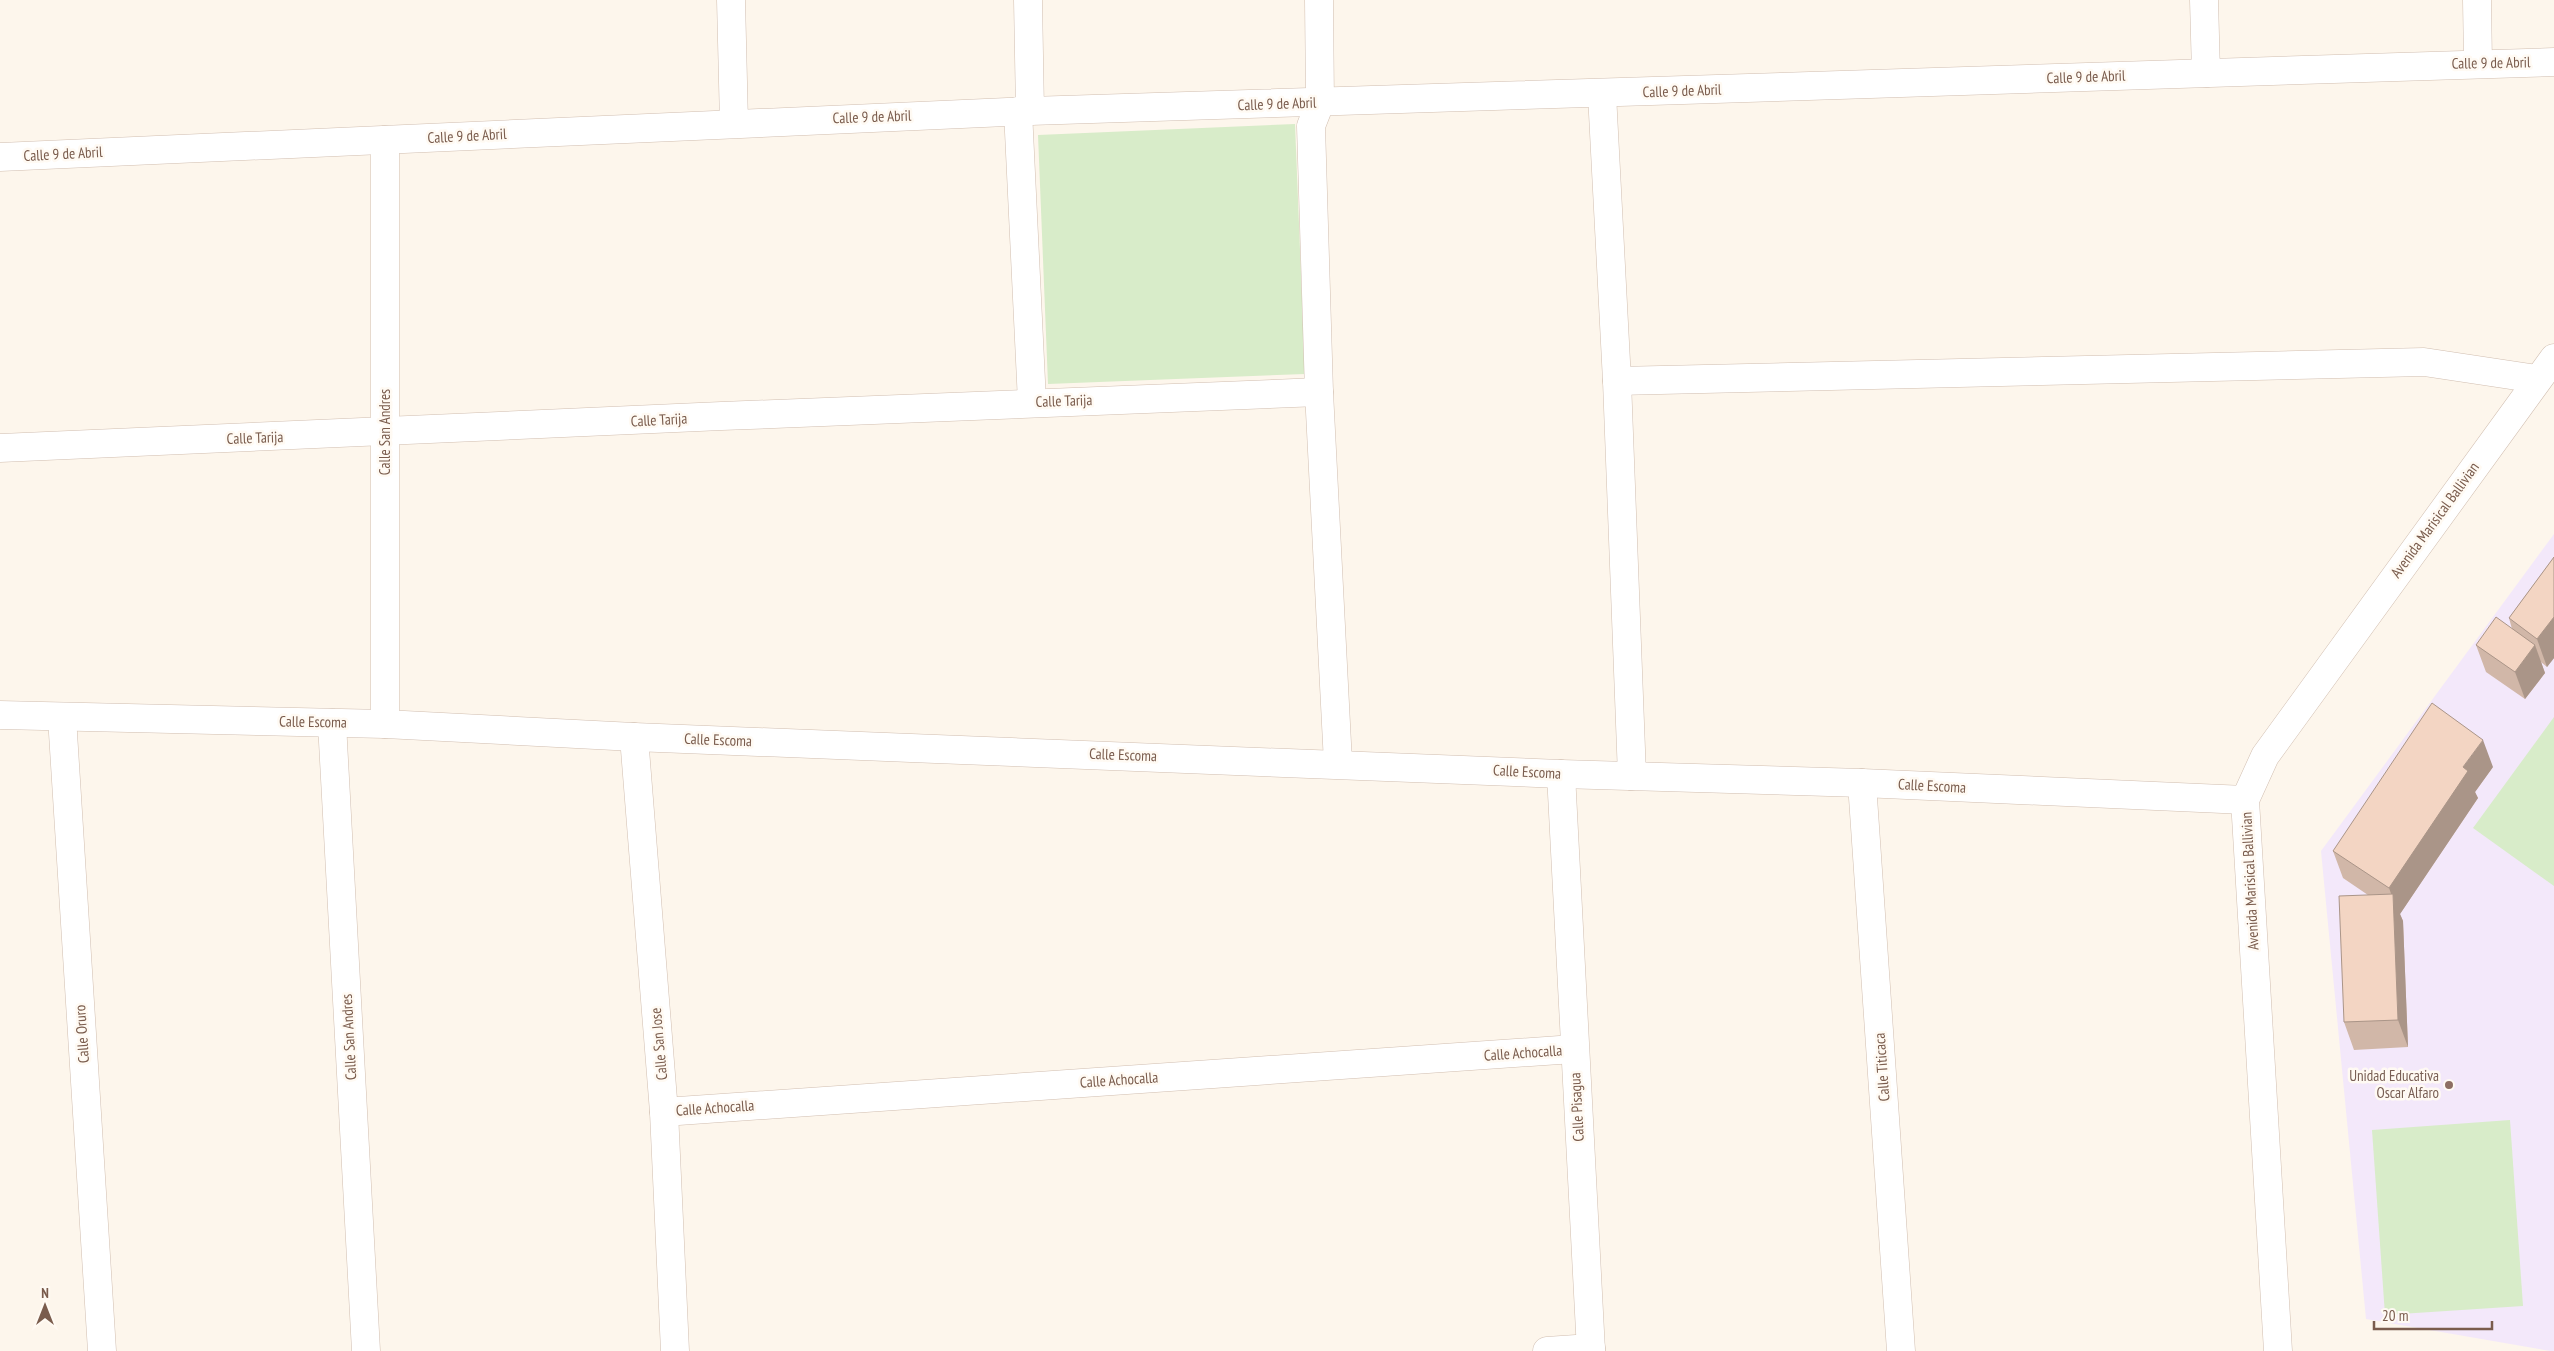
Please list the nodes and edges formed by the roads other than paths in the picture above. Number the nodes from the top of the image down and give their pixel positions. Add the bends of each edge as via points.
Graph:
1 (731, 0) edge
2 (1028, 0) edge
3 (1319, 0) edge
4 (2204, 0) edge
5 (2477, 0) edge
6 (2554, 62) edge
7 (2478, 63) junction
8 (2206, 73) junction
9 (1602, 94) junction
10 (1320, 103) junction
11 (1024, 111) junction
12 (734, 122) junction
13 (385, 140) junction
14 (0, 157) edge
15 (2554, 358) edge
16 (2537, 379) junction
17 (1617, 381) junction
18 (1318, 392) junction
19 (1032, 402) junction
20 (386, 432) junction
21 (0, 448) edge
22 (0, 715) edge
23 (62, 717) junction
24 (332, 723) junction
25 (385, 724) junction
26 (634, 737) junction
27 (1338, 763) junction
28 (1561, 774) junction
29 (1632, 776) junction
30 (1862, 783) junction
31 (2245, 800) junction
32 (1574, 1049) junction
33 (664, 1112) junction
34 (1591, 1350) edge
35 (102, 1351) edge
36 (366, 1351) edge
37 (675, 1351) edge
38 (1547, 1351) edge
39 (1901, 1351) edge
40 (2278, 1351) edge

1 - 12 street
2 - 11 street
3 - 10 street
4 - 8 street
5 - 7 street
6 - 7 street, Calle 9 de Abril
7 - 8 street, Calle 9 de Abril
8 - 9 street, Calle 9 de Abril
9 - 10 street, Calle 9 de Abril
9 - 17 street
10 - 11 street, Calle 9 de Abril
10 - 18 street via 1311,126
11 - 12 street, Calle 9 de Abril
11 - 19 street
12 - 13 street, Calle 9 de Abril
13 - 14 street, Calle 9 de Abril
13 - 20 street, Calle San Andres
15 - 16 street, Avenida Marisical Ballivian
16 - 17 street via 2424,362
16 - 31 street, Avenida Marisical Ballivian via 2265,756
17 - 29 street
18 - 19 street, Calle Tarija
18 - 27 street
19 - 20 street, Calle Tarija
20 - 21 street, Calle Tarija
20 - 25 street, Calle San Andres
22 - 23 street, Calle Escoma
23 - 24 street, Calle Escoma
23 - 35 street, Calle Oruro
24 - 25 street, Calle Escoma
24 - 36 street, Calle San Andres
25 - 26 street, Calle Escoma
26 - 27 street, Calle Escoma
26 - 33 street, Calle San Jose
27 - 28 street, Calle Escoma
28 - 29 street, Calle Escoma
28 - 32 street, Calle Pisagua
29 - 30 street, Calle Escoma
30 - 31 street, Calle Escoma
30 - 39 street, Calle Titicaca
31 - 40 street, Avenida Marisical Ballivian
32 - 33 street, Calle Achocalla
32 - 34 street, Calle Pisagua
33 - 37 street, Calle San Jose
34 - 38 street

